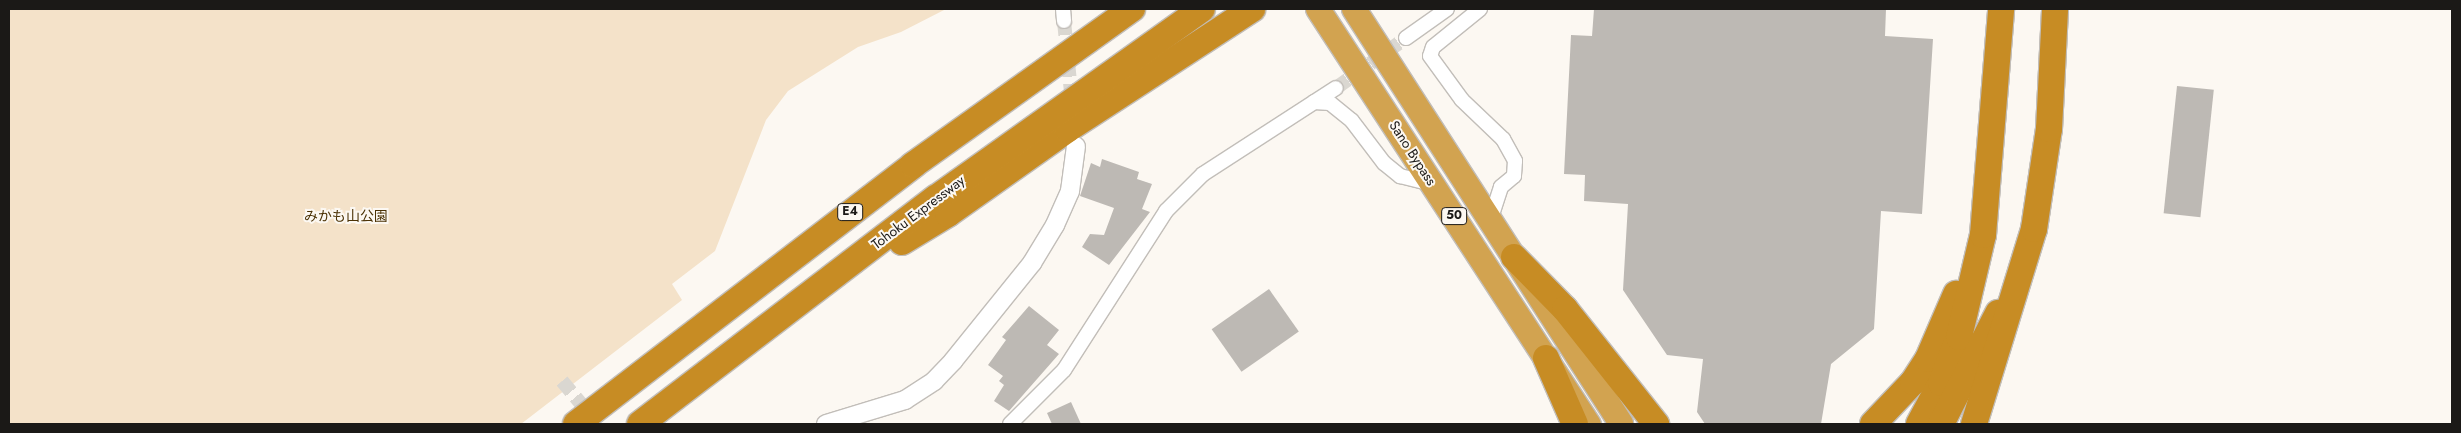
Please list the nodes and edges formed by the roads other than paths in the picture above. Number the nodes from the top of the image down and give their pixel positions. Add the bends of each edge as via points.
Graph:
1 (1132, 9) edge
2 (1202, 9) edge
3 (1252, 9) edge
4 (1318, 9) edge
5 (1354, 9) edge
6 (1447, 9) edge
7 (1480, 9) edge
8 (2001, 9) edge
9 (2055, 9) edge
10 (1406, 38) tunnel mouth
11 (1336, 88) tunnel mouth
12 (1314, 102) junction
13 (1076, 146) dead end
14 (1434, 184) junction
15 (1490, 220) junction
16 (1982, 235) junction
17 (1514, 257) junction
18 (2020, 275) junction
19 (789, 308) junction
20 (1546, 358) junction
21 (576, 424) edge
22 (640, 424) edge
23 (826, 424) edge
24 (1010, 424) edge
25 (1575, 424) edge
26 (1589, 424) edge
27 (1621, 424) edge
28 (1656, 424) edge
29 (1873, 424) edge
30 (1919, 424) edge
31 (1941, 424) edge
32 (1974, 424) edge

1 - 21 highway, E4 via 913,165
2 - 19 highway, Tohoku Expressway via 936,198
3 - 19 highway via 1068,129 948,214
4 - 14 highway, Sano Bypass / 50
5 - 15 highway, Sano Bypass / 50
6 - 10 street
7 - 15 street via 1433,47 1430,56 1462,100 1503,139 1515,161 1514,176 1501,187
8 - 16 highway
9 - 18 highway via 2049,129 2034,229
11 - 12 street
12 - 14 street via 1330,104 1352,121 1384,163 1400,176
12 - 24 street via 1203,174 1166,211 1064,370
13 - 23 street via 1070,191 1055,225 1032,263 953,361 934,381 905,400
14 - 20 highway, Sano Bypass / 50
15 - 17 highway, Sano Bypass / 50
16 - 29 highway via 1928,359 1913,382
16 - 30 highway via 1959,338 1941,383
17 - 27 highway, Sano Bypass / 50
17 - 28 highway via 1565,309
18 - 31 highway
18 - 32 highway
19 - 22 highway, Tohoku Expressway
20 - 25 highway
20 - 26 highway, Sano Bypass / 50

